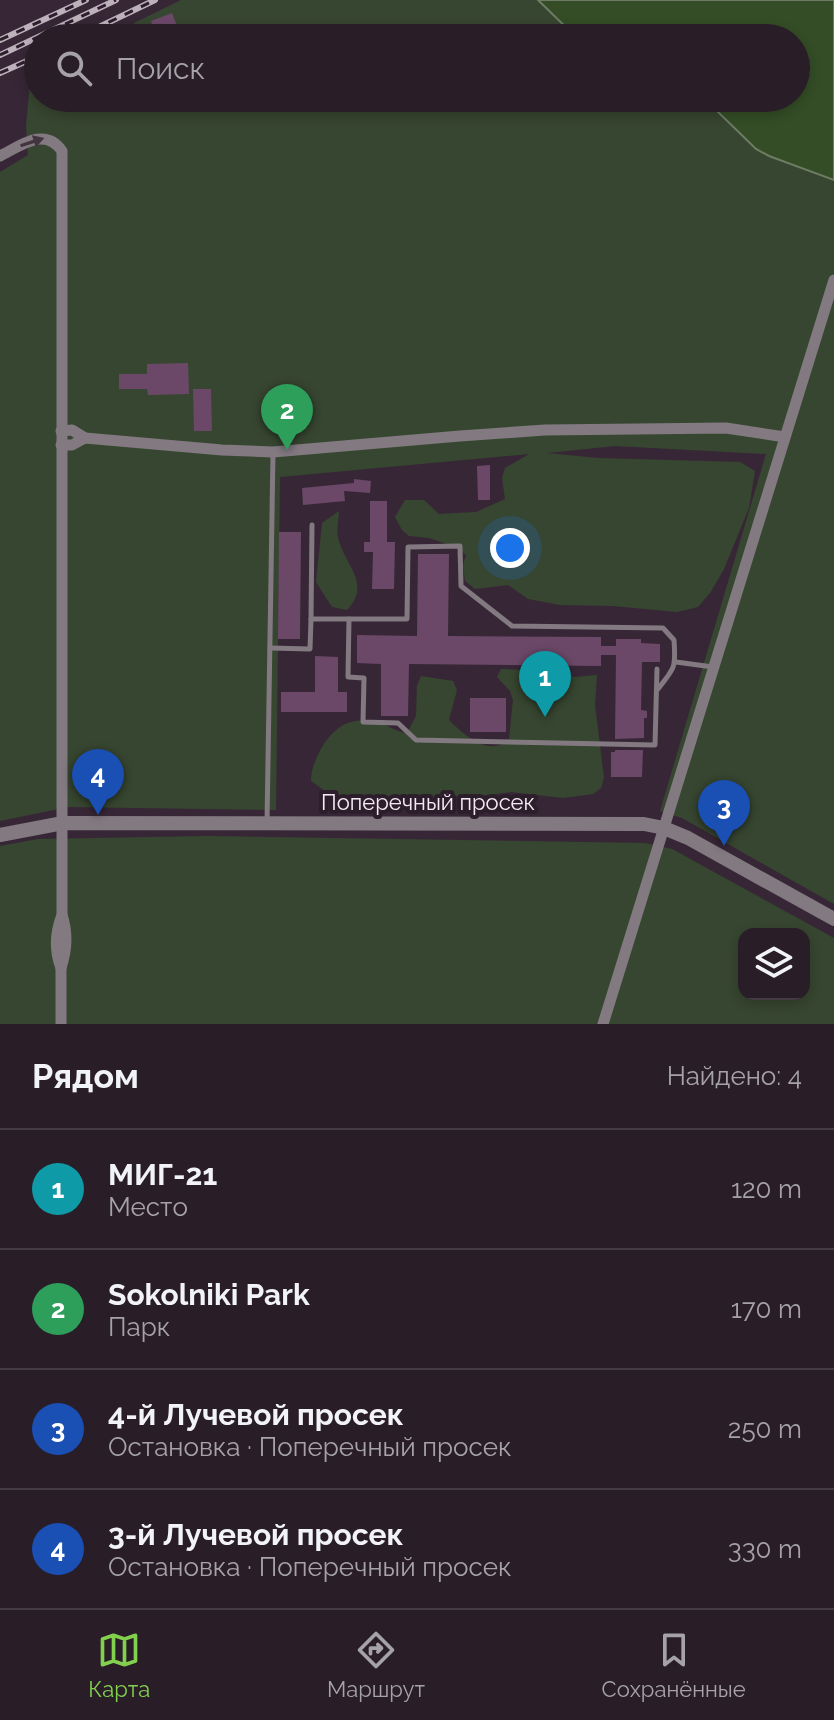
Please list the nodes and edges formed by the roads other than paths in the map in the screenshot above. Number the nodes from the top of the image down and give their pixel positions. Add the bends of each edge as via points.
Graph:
1 (0, 156) edge
2 (834, 280) edge
3 (61, 431) junction
4 (785, 437) junction
5 (85, 438) junction
6 (61, 445) junction
7 (273, 452) junction
8 (312, 525) dead end
9 (311, 619) junction
10 (349, 619) junction
11 (270, 648) junction
12 (676, 662) junction
13 (714, 667) junction
14 (657, 669) dead end
15 (656, 691) junction
16 (63, 823) junction
17 (267, 824) junction
18 (664, 828) junction
19 (0, 835) edge
20 (834, 919) edge
21 (61, 1024) edge
22 (603, 1024) edge

1 -> 3 street via 42,138 62,151
2 - 4 street
3 - 5 street via 72,430
3 - 6 street
4 - 7 street via 726,428 545,430
4 - 13 street
5 - 6 street
5 - 7 street
6 - 16 street
7 - 11 lane
8 - 9 lane
9 - 10 lane
9 - 11 lane via 310,649
10 - 12 lane via 407,619 408,547 460,546 461,586 512,626 663,628 674,640
10 - 15 lane via 348,677 364,678 363,722 398,723 416,740 655,745
11 - 17 lane
12 - 13 lane
12 - 15 lane
13 - 18 street
14 - 15 lane
16 - 17 street, Поперечный просек
16 - 19 street, Поперечный просек
16 - 21 street via 62,915 67,929
17 - 18 street, Поперечный просек
18 - 20 street, Поперечный просек
18 - 22 street

